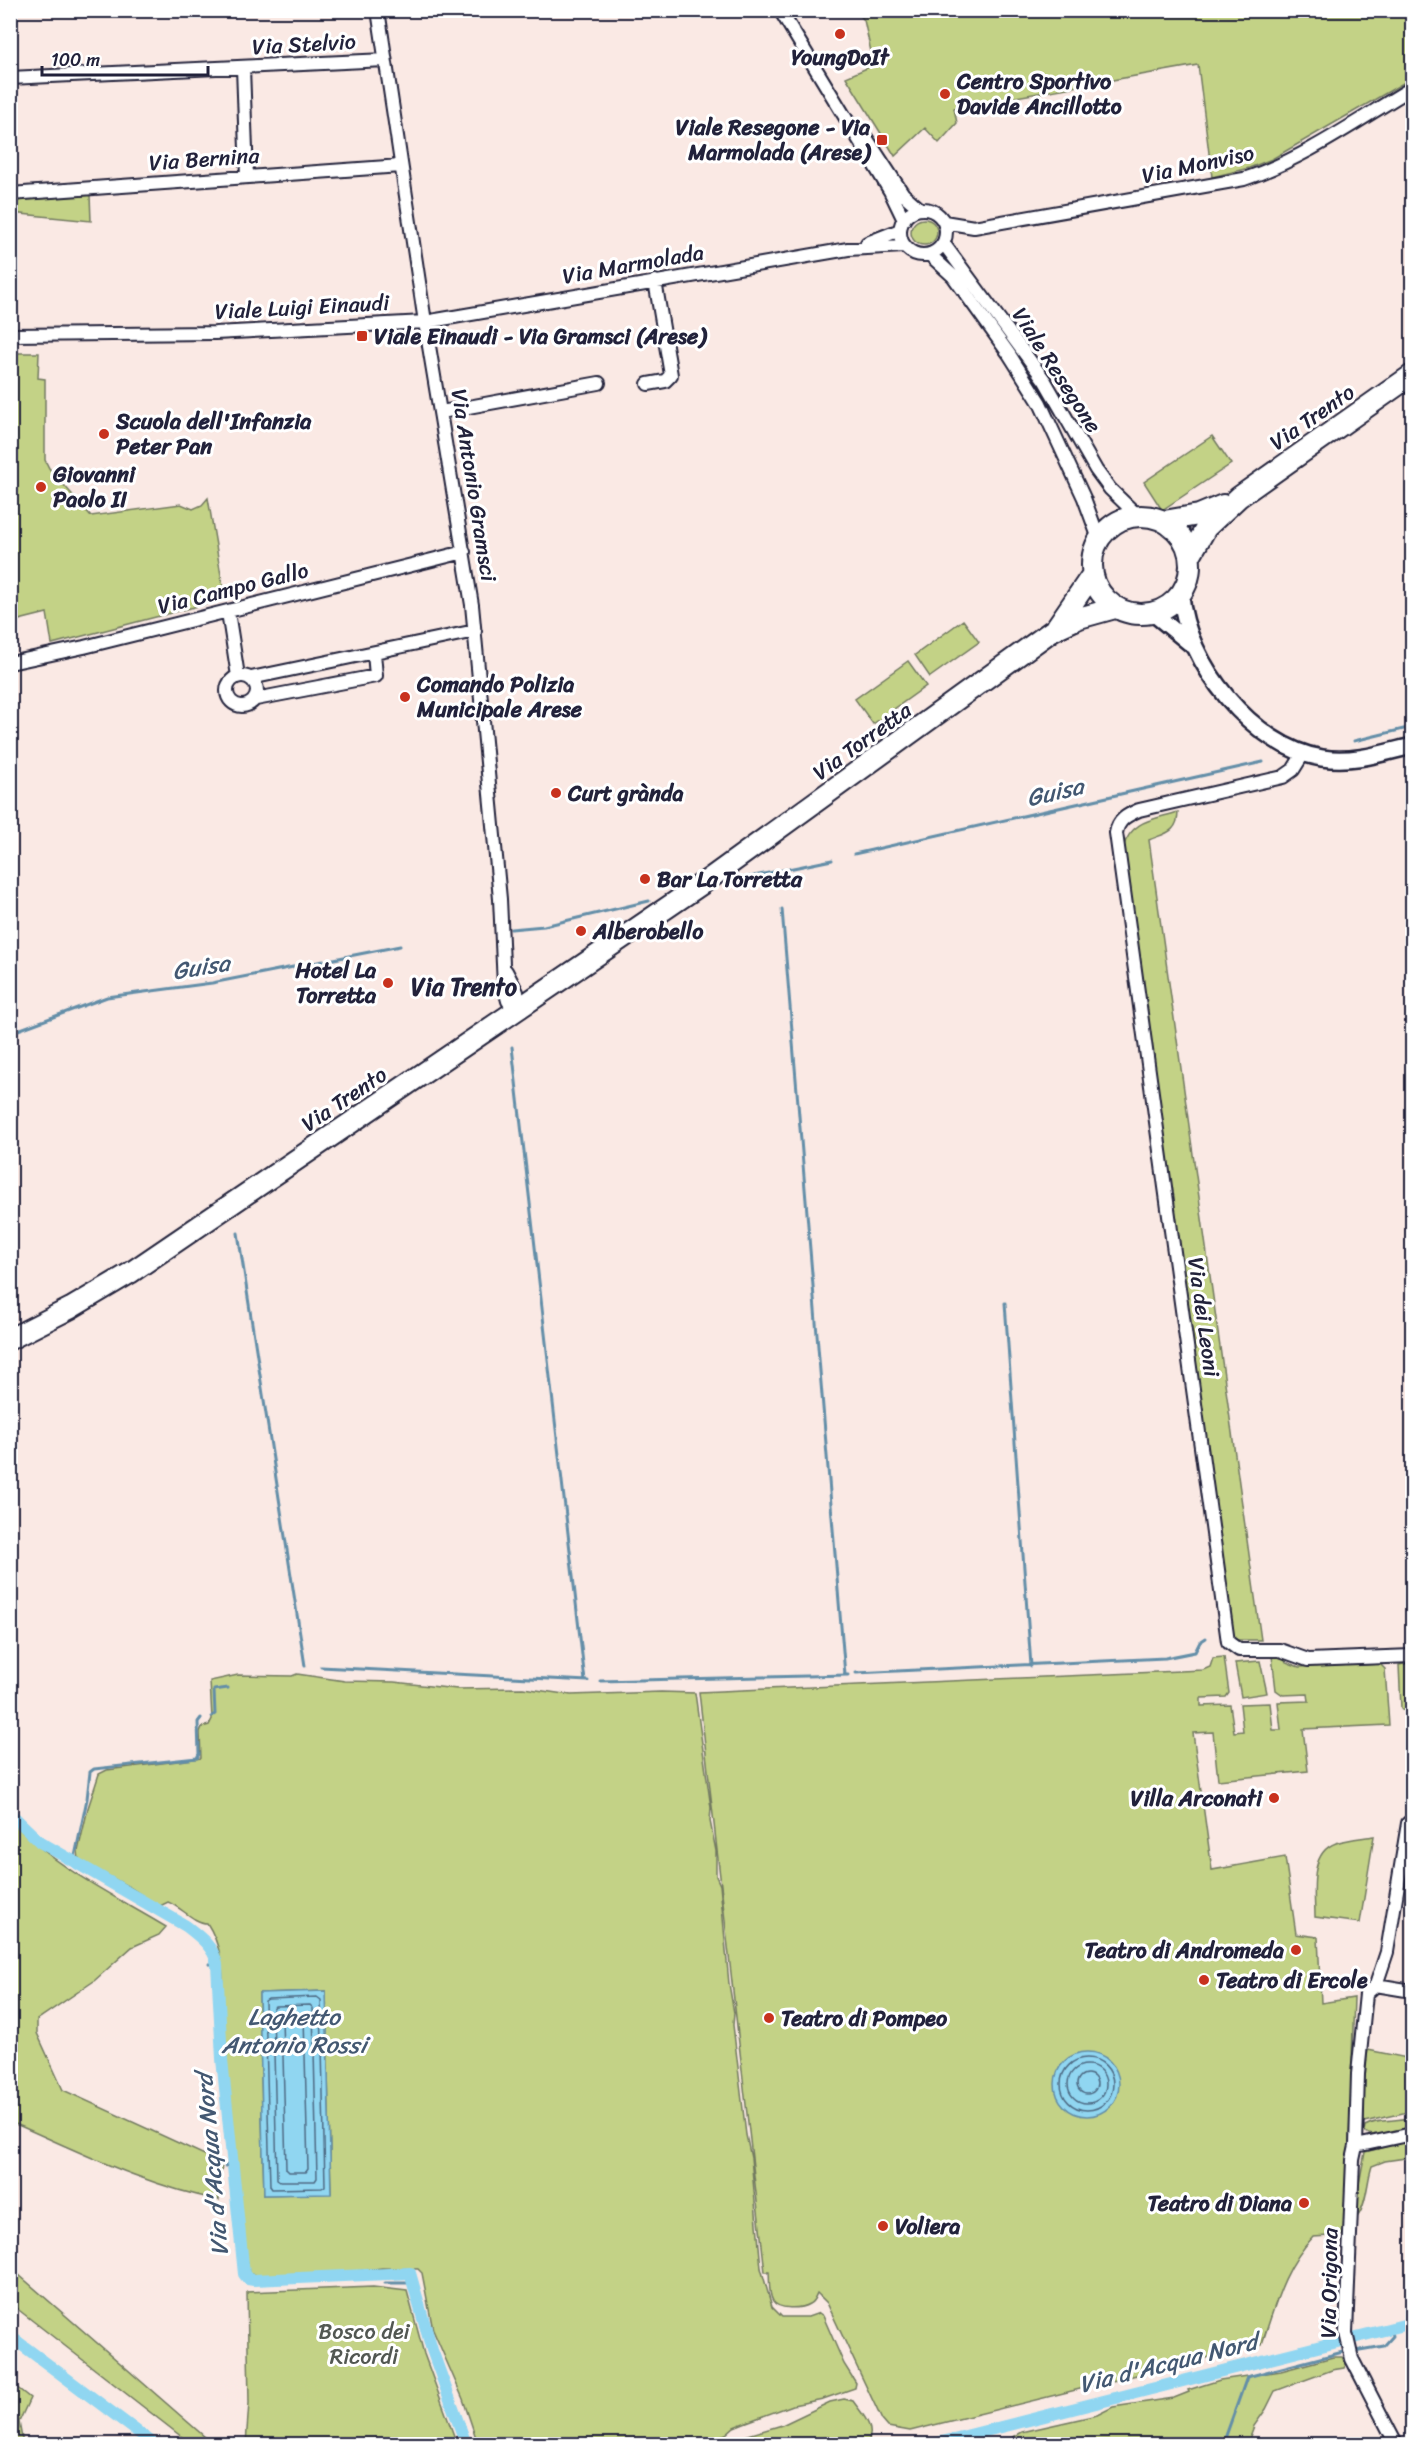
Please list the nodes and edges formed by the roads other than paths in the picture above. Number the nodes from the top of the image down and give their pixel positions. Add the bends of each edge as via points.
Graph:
1 (378, 10) edge
2 (780, 10) edge
3 (789, 10) edge
4 (385, 60) junction
5 (243, 68) junction
6 (10, 78) edge
7 (1413, 88) edge
8 (401, 166) junction
9 (247, 177) junction
10 (10, 194) edge
11 (920, 209) junction
12 (944, 222) junction
13 (902, 225) junction
14 (974, 227) junction
15 (944, 242) junction
16 (904, 246) junction
17 (848, 249) junction
18 (930, 255) junction
19 (655, 281) junction
20 (425, 322) junction
21 (10, 335) edge
22 (1413, 375) edge
23 (599, 382) dead end
24 (648, 384) dead end
25 (441, 412) junction
26 (1215, 513) junction
27 (1138, 516) junction
28 (1164, 521) junction
29 (1099, 539) junction
30 (464, 552) junction
31 (1190, 556) junction
32 (1092, 574) junction
33 (1180, 595) junction
34 (1115, 608) junction
35 (228, 612) junction
36 (1152, 613) junction
37 (1053, 630) junction
38 (475, 631) junction
39 (1192, 645) junction
40 (374, 653) junction
41 (10, 663) edge
42 (244, 677) junction
43 (255, 699) junction
44 (1413, 746) edge
45 (1303, 754) junction
46 (697, 888) joint
47 (519, 1011) junction
48 (10, 1339) edge
49 (1413, 1656) edge
50 (1408, 1823) dead end
51 (1376, 1985) junction
52 (1413, 1991) edge
53 (1413, 2134) edge
54 (1356, 2146) junction
55 (1396, 2445) edge

1 - 4 street, Via Antonio Gramsci
2 - 13 street via 890,191
3 - 11 street via 889,173 903,194
4 - 5 street, Via Stelvio
4 - 8 street, Via Antonio Gramsci
5 - 6 street, Via Stelvio
5 - 9 street
7 - 14 street, Via Monviso via 1300,154 1251,177
8 - 9 street, Via Bernina
8 - 20 street, Via Antonio Gramsci
9 - 10 street, Via Bernina
11 - 12 street via 937,213
11 - 13 street via 912,212
12 - 14 street, Via Monviso
12 - 15 street
13 - 16 street
13 - 17 street, Via Marmolada
14 - 15 street, Via Monviso
15 - 18 street
15 - 27 street, Viale Resegone via 1045,381 1096,470
16 - 17 street, Via Marmolada
16 - 18 street via 915,254
17 - 19 street, Via Marmolada
18 - 29 street, Viale Resegone via 953,276 1040,403
19 - 20 street, Via Marmolada
19 - 24 street via 671,375 665,381
20 - 21 street, Viale Luigi Einaudi via 181,334
20 - 25 street, Via Antonio Gramsci
22 - 26 main road, Via Trento
23 - 25 street
25 - 30 street, Via Antonio Gramsci
26 - 28 main road
26 - 31 main road
27 - 28 main road
27 - 29 main road via 1115,523
28 - 31 main road via 1181,537
29 - 32 main road via 1093,553
30 - 35 street, Via Campo Gallo
30 - 38 street, Via Antonio Gramsci
31 - 33 main road via 1189,576
32 - 34 main road via 1100,594
32 - 37 main road, Via Torretta
33 - 36 main road
33 - 39 street
34 - 36 main road via 1133,614
34 - 37 main road, Via Torretta
35 - 41 street, Via Campo Gallo
35 - 42 street
36 - 39 street
37 - 46 main road, Via Torretta
38 - 40 street
38 - 47 street, Via Antonio Gramsci via 505,970 517,992
39 - 45 street via 1245,718
40 - 42 street
40 - 43 street via 376,676
42 - 43 street via 256,685
42 - 43 street via 228,686 230,700 244,707
44 - 45 street via 1350,760
45 - 49 street, Via dei Leoni via 1284,777 1139,810 1120,822 1116,833 1228,1642 1239,1650 1280,1650 1308,1660
46 - 47 main road, Via Trento
47 - 48 main road, Via Trento via 130,1273
50 - 51 street, Via Origona via 1387,1952
51 - 52 street
51 - 54 street, Via Origona via 1366,1994 1362,2023
53 - 54 street
54 - 55 street, Via Origona via 1346,2333 1358,2372

